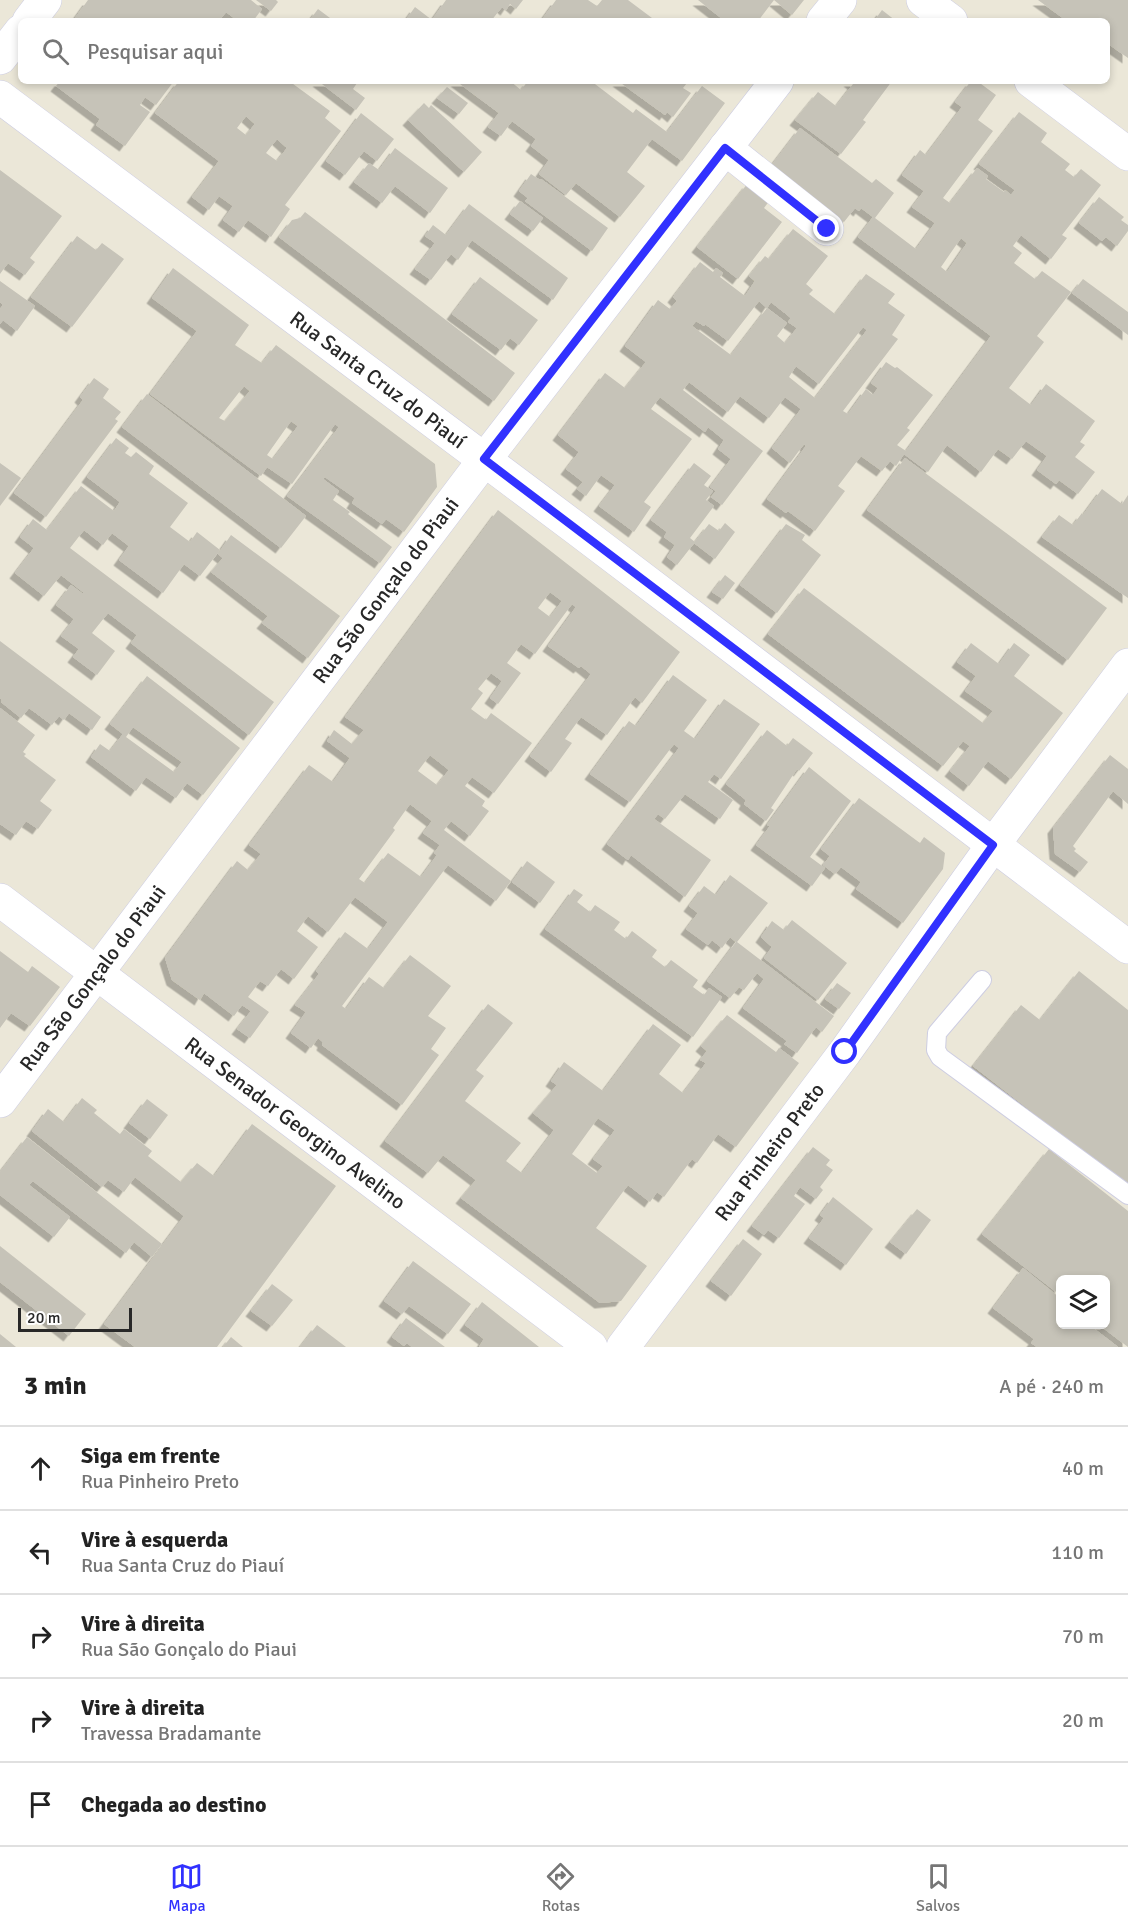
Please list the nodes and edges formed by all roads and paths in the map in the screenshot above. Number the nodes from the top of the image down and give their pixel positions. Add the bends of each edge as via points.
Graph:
1 (45, 0) edge
2 (840, 0) edge
3 (923, 0) edge
4 (30, 18) edge
5 (826, 18) edge
6 (947, 18) edge
7 (18, 35) edge
8 (0, 58) edge
9 (775, 84) edge
10 (1035, 84) edge
11 (0, 97) edge
12 (725, 148) junction
13 (1128, 154) edge
14 (827, 229) dead end
15 (484, 459) junction
16 (1128, 665) edge
17 (993, 845) junction
18 (0, 900) edge
19 (1128, 947) edge
20 (95, 973) junction
21 (982, 980) dead end
22 (0, 1101) edge
23 (1128, 1195) edge
24 (591, 1347) edge
25 (623, 1347) edge

1 - 4 street
2 - 5 street
3 - 6 street
7 - 8 street
9 - 12 street, Rua São Gonçalo do Piaui
10 - 13 street
11 - 15 street, Rua Santa Cruz do Piauí
12 - 14 street
12 - 15 street, Rua São Gonçalo do Piaui
15 - 17 street, Rua Santa Cruz do Piauí
15 - 20 street, Rua São Gonçalo do Piaui
16 - 17 street, Rua Pinheiro Preto
17 - 19 street, Rua Santa Cruz do Piauí
17 - 25 street, Rua Pinheiro Preto via 845,1052
18 - 20 street, Rua Senador Georgino Avelino
20 - 22 street, Rua São Gonçalo do Piaui
20 - 24 street, Rua Senador Georgino Avelino
21 - 23 lane via 937,1033 936,1050 940,1057

